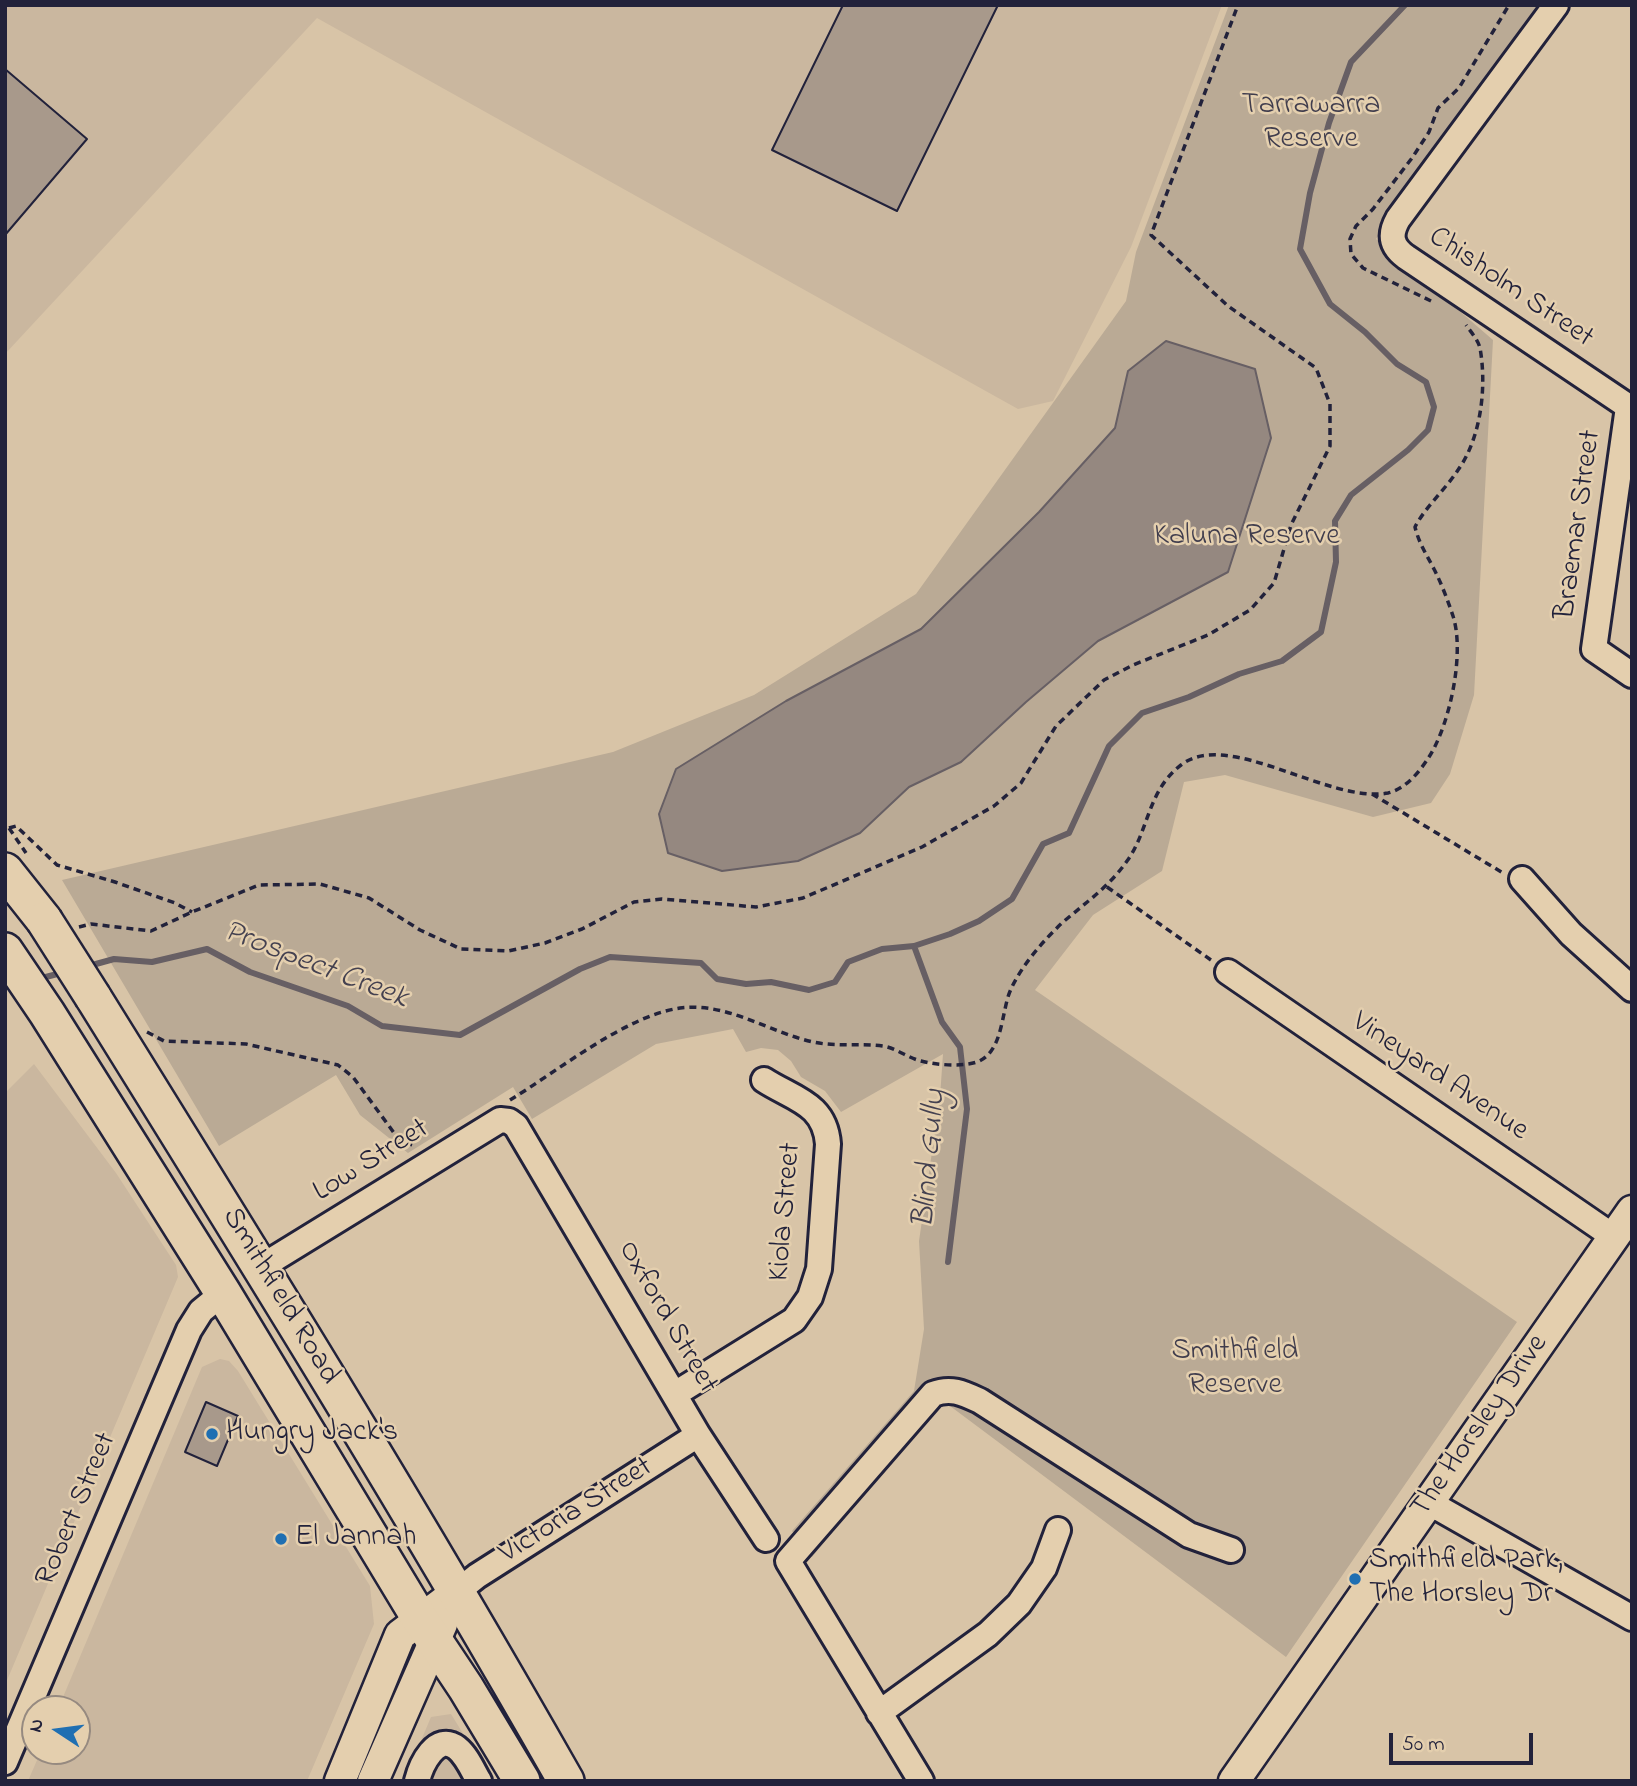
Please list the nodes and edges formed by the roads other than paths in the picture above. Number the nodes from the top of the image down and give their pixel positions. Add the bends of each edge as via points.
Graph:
1 (1556, 5) edge
2 (1630, 408) edge
3 (1632, 675) edge
4 (5, 871) edge
5 (1522, 879) road end
6 (5, 951) edge
7 (1228, 972) road end
8 (1632, 989) edge
9 (764, 1080) dead end
10 (516, 1126) joint
11 (1632, 1211) edge
12 (1614, 1237) junction
13 (261, 1267) junction
14 (223, 1293) junction
15 (675, 1394) junction
16 (698, 1435) junction
17 (1428, 1502) junction
18 (1058, 1530) dead end
19 (766, 1539) dead end
20 (1231, 1549) dead end
21 (457, 1592) junction
22 (1632, 1618) edge
23 (427, 1629) junction
24 (879, 1713) junction
25 (5, 1762) edge
26 (340, 1781) edge
27 (373, 1781) edge
28 (417, 1781) edge
29 (479, 1781) edge
30 (522, 1781) edge
31 (566, 1781) edge
32 (921, 1781) edge
33 (1234, 1781) edge

1 - 2 street, Chisholm Street via 1398,219 1392,240 1406,257
2 - 3 street, Braemar Street via 1594,649
4 - 13 highway, Smithfield Road, bridge via 44,920
5 - 8 street via 1571,934
6 - 14 highway, Smithfield Road
7 - 12 street, Vineyard Avenue
9 - 15 street, Kiola Street via 812,1107 825,1127 828,1144 817,1278 806,1306 794,1320
10 - 13 street, Low Street via 500,1120
10 - 15 street, Oxford Street
11 - 12 main road, The Horsley Drive
12 - 17 main road, The Horsley Drive
13 - 21 highway, Smithfield Road
14 - 23 highway, Smithfield Road
14 - 25 street, Robert Street via 201,1311 189,1330
15 - 16 street, Oxford Street
16 - 19 street, Oxford Street
16 - 21 street, Victoria Street
17 - 22 street
17 - 33 main road, The Horsley Drive
18 - 24 street via 1044,1568 1019,1604 988,1634
20 - 24 street via 1189,1535 980,1401 946,1389 933,1394 788,1561
21 - 23 main road, Victoria Street
21 - 31 highway, Smithfield Road
23 - 26 main road, Victoria Street via 400,1635
23 - 27 main road, Victoria Street
23 - 30 highway, Smithfield Road
24 - 32 street
28 - 29 street via 427,1756 445,1745 462,1753

